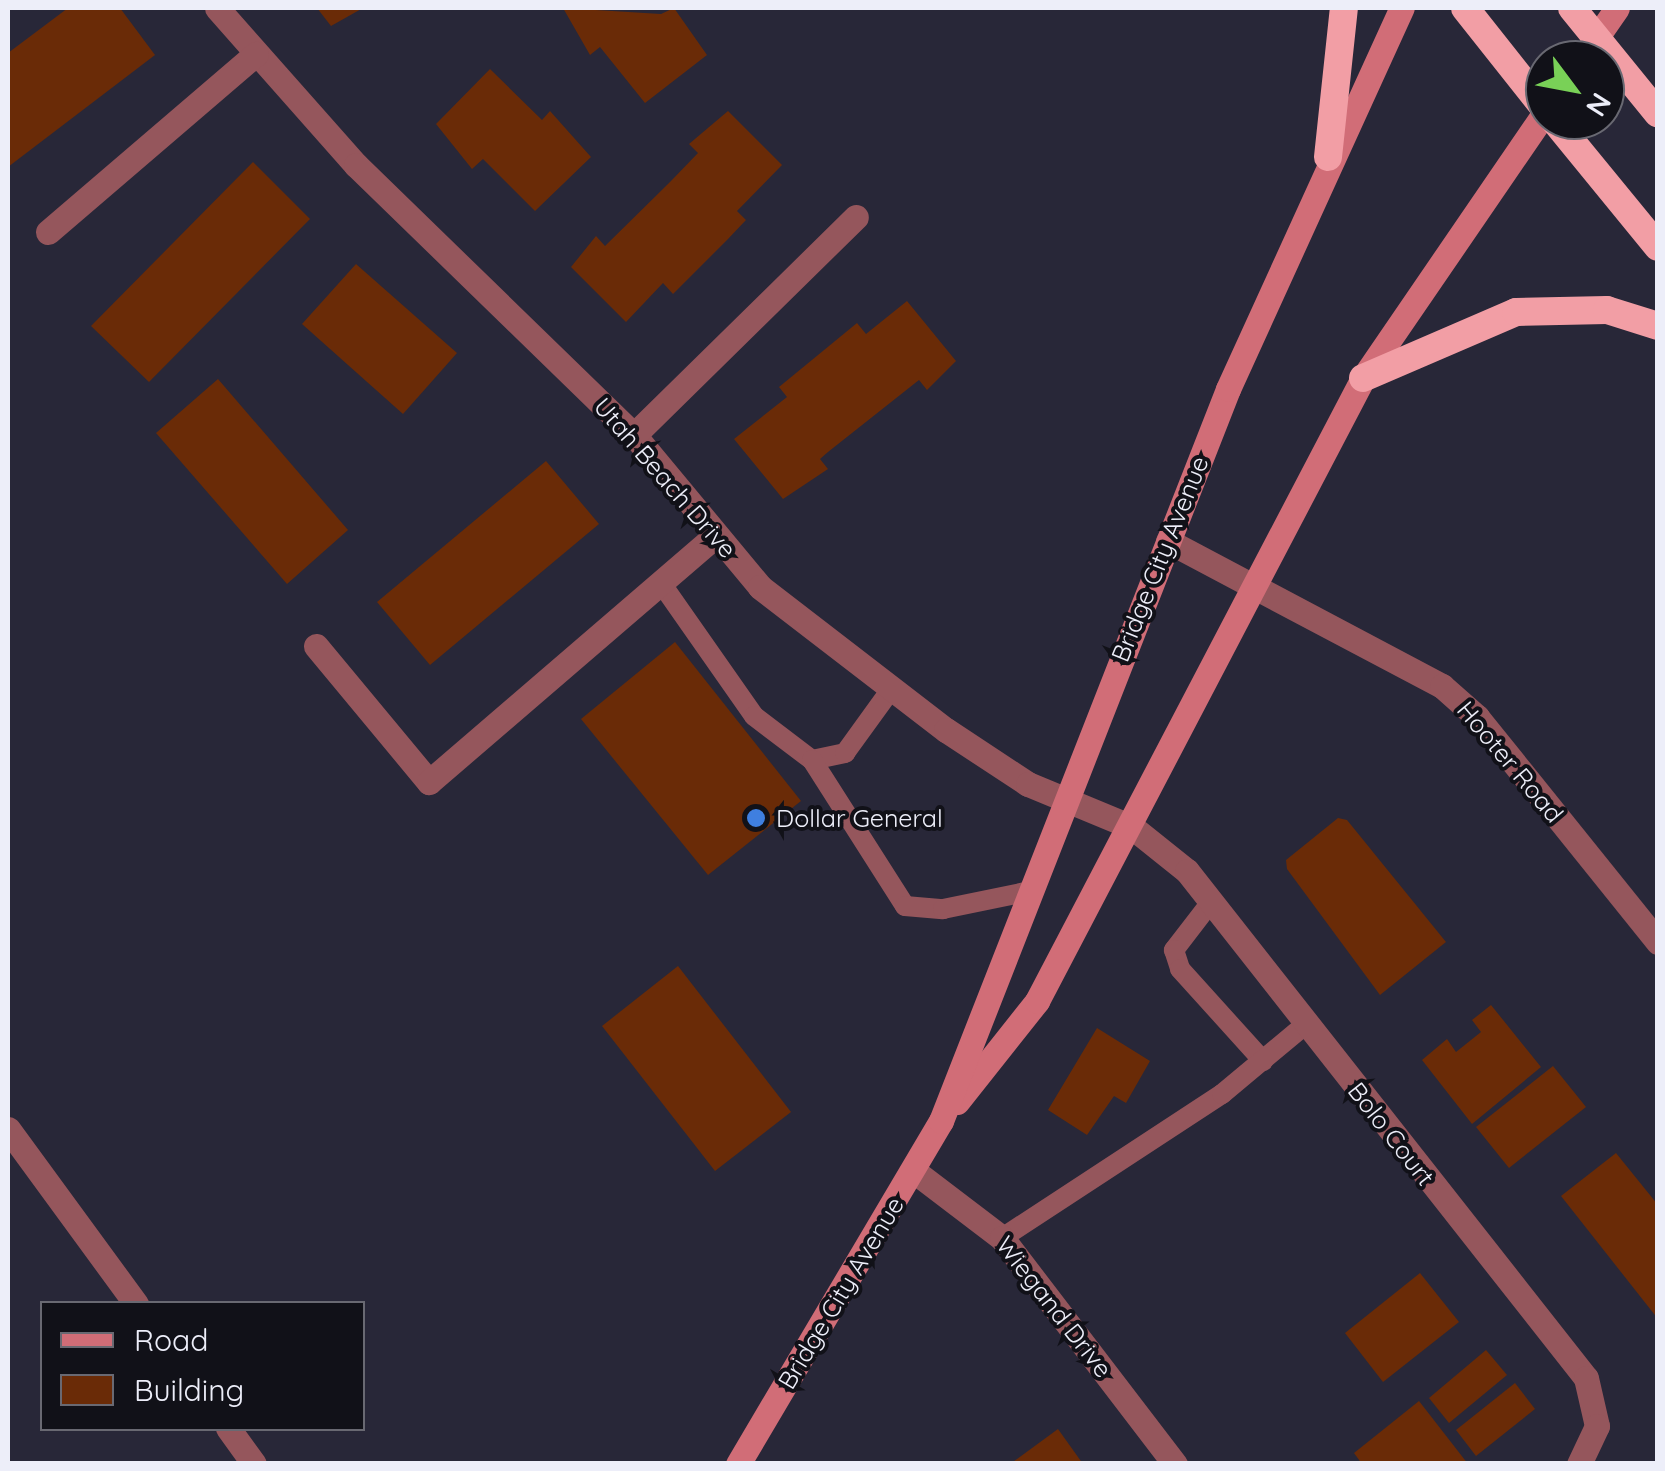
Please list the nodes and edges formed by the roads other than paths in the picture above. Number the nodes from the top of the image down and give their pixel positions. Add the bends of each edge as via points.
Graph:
1 (218, 8) edge
2 (1344, 8) edge
3 (1402, 8) edge
4 (1465, 8) edge
5 (1572, 8) edge
6 (1616, 8) edge
7 (1594, 40) edge
8 (256, 54) junction
9 (1525, 85) edge
10 (1658, 114) edge
11 (1525, 140) edge
12 (1570, 140) edge
13 (1328, 157) junction
14 (856, 217) dead end
15 (48, 232) dead end
16 (1658, 247) edge
17 (1658, 326) edge
18 (1363, 378) junction
19 (634, 435) junction
20 (714, 537) junction
21 (1168, 541) junction
22 (661, 583) junction
23 (1254, 583) junction
24 (316, 646) dead end
25 (892, 688) junction
26 (812, 760) junction
27 (1065, 800) junction
28 (1132, 826) junction
29 (1026, 892) junction
30 (1211, 902) junction
31 (1658, 942) edge
32 (1306, 1024) junction
33 (1263, 1060) junction
34 (941, 1121) junction
35 (8, 1129) edge
36 (914, 1171) junction
37 (1002, 1238) junction
38 (134, 1301) edge
39 (230, 1431) edge
40 (254, 1464) edge
41 (738, 1464) edge
42 (1175, 1464) edge
43 (1579, 1464) edge

1 - 8 street, Utah Beach Drive
2 - 13 highway
3 - 13 main road, Bridge City Avenue
4 - 9 highway
5 - 10 highway, bridge
6 - 7 main road
8 - 15 street
8 - 19 street, Utah Beach Drive via 356,165
11 - 18 main road, Bridge City Avenue
12 - 16 highway
13 - 21 main road, Bridge City Avenue
14 - 19 street
17 - 18 highway via 1607,310 1516,312
18 - 23 main road, Bridge City Avenue
19 - 20 street, Utah Beach Drive
20 - 22 street
20 - 25 street, Utah Beach Drive via 760,586
21 - 23 street, Hooter Road
21 - 27 main road, Bridge City Avenue
22 - 24 street via 429,782
22 - 26 lane via 754,716
23 - 28 main road, Bridge City Avenue
23 - 31 street, Hooter Road via 1442,686 1477,717
25 - 26 lane via 845,753
25 - 27 street, Utah Beach Drive via 1028,784
26 - 29 lane via 905,906 943,909
27 - 28 street, Utah Beach Drive
27 - 29 main road, Bridge City Avenue
28 - 30 street, Bolo Court
28 - 34 main road, Bridge City Avenue via 1038,1001
29 - 34 main road, Bridge City Avenue
30 - 32 street, Bolo Court
30 - 33 lane via 1180,936 1174,950 1180,969
32 - 33 lane
32 - 43 street, Bolo Court via 1586,1378 1596,1426
33 - 37 lane
34 - 36 main road, Bridge City Avenue
35 - 38 street
36 - 37 street, Wiegand Drive
36 - 41 main road, Bridge City Avenue
37 - 42 street, Wiegand Drive
39 - 40 street

